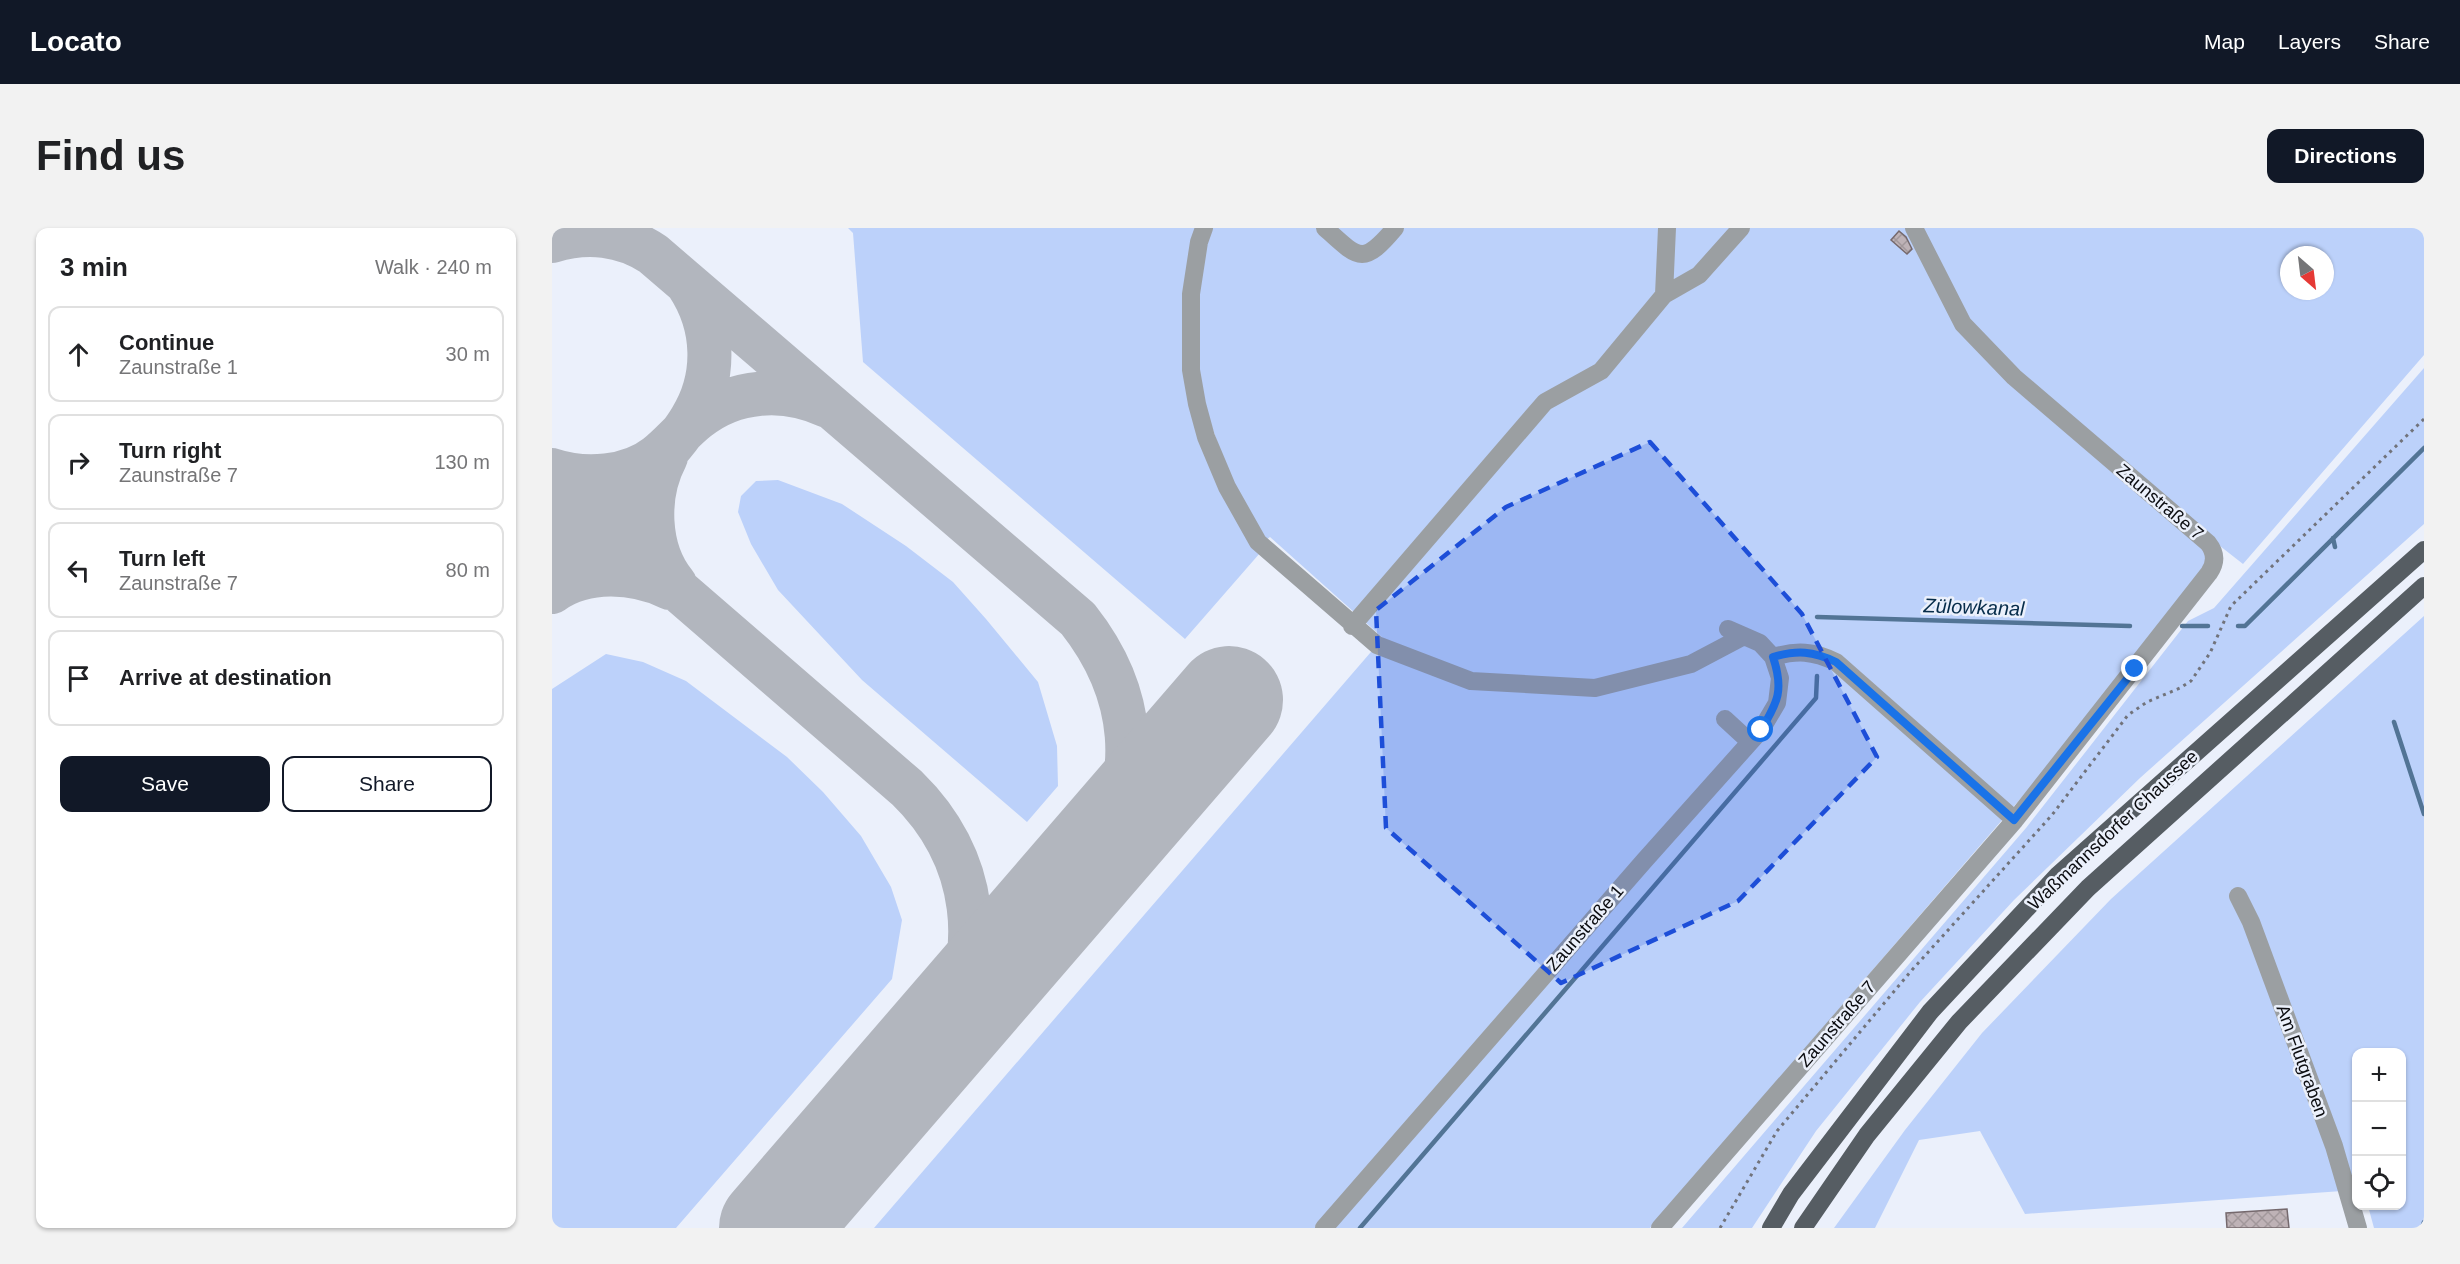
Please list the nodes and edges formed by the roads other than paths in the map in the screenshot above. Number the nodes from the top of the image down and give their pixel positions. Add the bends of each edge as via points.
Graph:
1 (1204, 228) edge
2 (1324, 228) edge
3 (1395, 228) edge
4 (1667, 228) edge
5 (1741, 228) edge
6 (1914, 228) edge
7 (1664, 295) junction
8 (2424, 550) edge
9 (2424, 586) edge
10 (1352, 626) junction
11 (1773, 657) junction
12 (1725, 718) dead end
13 (1750, 742) junction
14 (2014, 820) junction
15 (2238, 896) dead end
16 (1324, 1228) edge
17 (1660, 1228) edge
18 (1771, 1228) edge
19 (1803, 1228) edge
20 (2358, 1228) edge

1 - 10 street via 1198,242 1191,294 1191,370 1206,437 1227,487 1258,542
2 - 3 street via 1352,253 1369,254
4 - 7 street
5 - 7 street via 1699,275
6 - 14 street, Zaunstraße 7 via 1963,324 2014,377 2208,543 2215,556 2202,582
7 - 10 street via 1601,371 1545,402
8 - 18 main road, Waßmannsdorfer Chaussee via 2058,875 1930,1012 1791,1194
9 - 19 main road, Waßmannsdorfer Chaussee via 2088,888 1959,1022 1867,1135
10 - 11 street via 1377,645 1471,681 1595,688 1691,664 1736,632 1760,643
11 - 13 street, Zaunstraße 1 via 1780,678 1777,703
11 - 14 street via 1793,651 1822,655 1836,662
12 - 13 street
13 - 16 street, Zaunstraße 1
14 - 17 street, Zaunstraße 7
15 - 20 street, Am Flutgraben via 2330,1135

